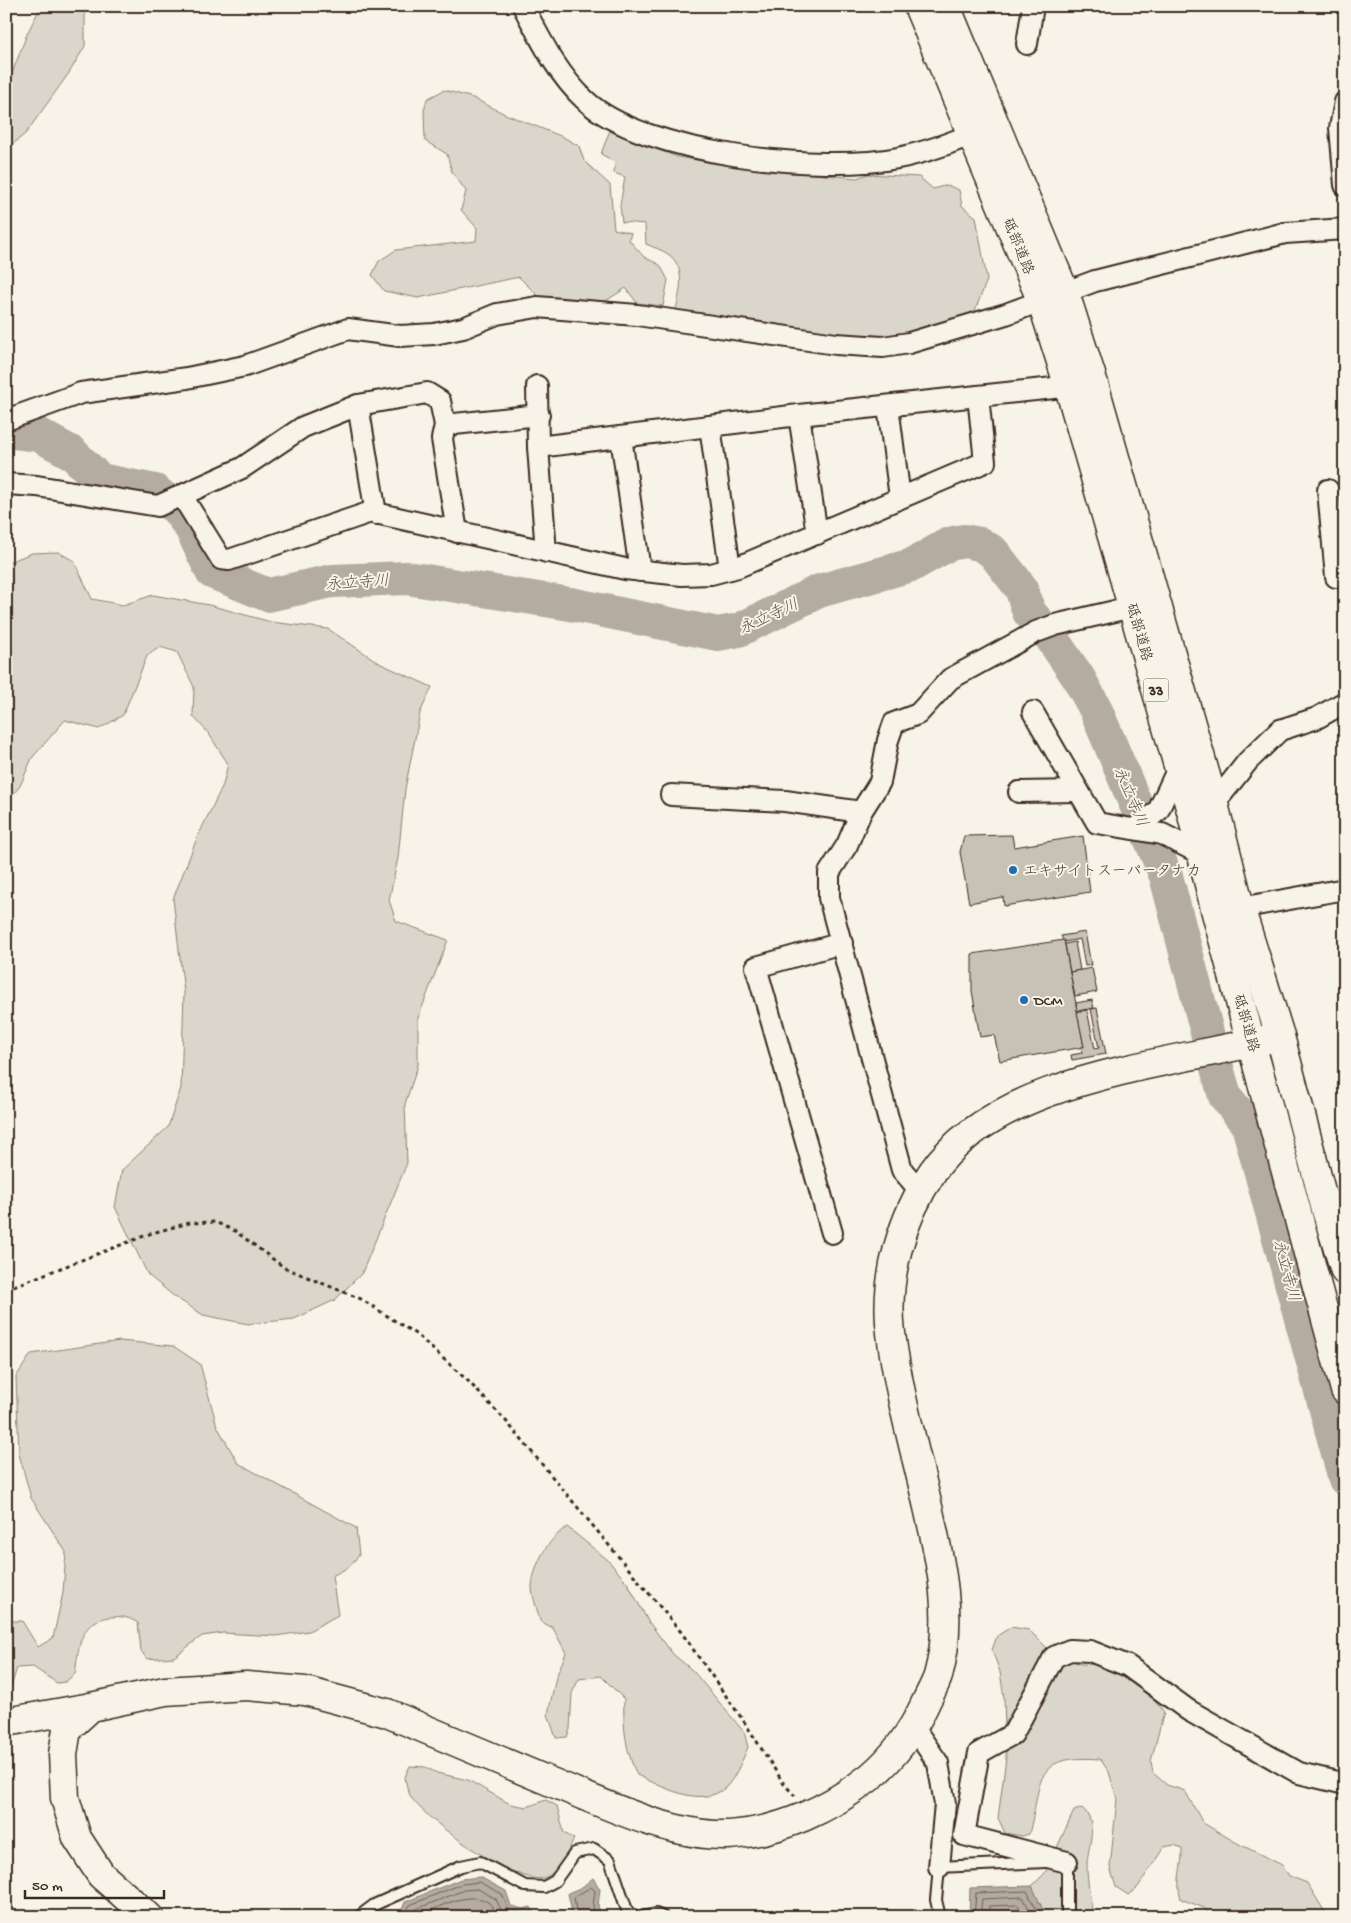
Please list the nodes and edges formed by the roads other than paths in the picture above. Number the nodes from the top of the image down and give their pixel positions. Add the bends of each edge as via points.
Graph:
1 (523, 6) edge
2 (918, 6) edge
3 (946, 6) edge
4 (1034, 6) edge
5 (1027, 44) dead end
6 (1345, 102) edge
7 (985, 129) junction
8 (1345, 185) edge
9 (1345, 229) edge
10 (1053, 297) junction
11 (1082, 385) junction
12 (537, 386) dead end
13 (978, 396) junction
14 (358, 405) junction
15 (888, 406) junction
16 (539, 415) junction
17 (799, 416) junction
18 (6, 420) edge
19 (445, 425) junction
20 (710, 426) junction
21 (621, 437) junction
22 (538, 448) junction
23 (6, 484) edge
24 (1328, 490) dead end
25 (900, 498) junction
26 (172, 500) junction
27 (376, 514) junction
28 (457, 532) junction
29 (816, 534) junction
30 (546, 552) junction
31 (730, 569) junction
32 (640, 571) junction
33 (1345, 576) edge
34 (1132, 607) junction
35 (1345, 702) edge
36 (1033, 712) dead end
37 (1178, 768) junction
38 (1078, 791) junction
39 (1019, 792) dead end
40 (671, 795) dead end
41 (1202, 807) junction
42 (861, 812) junction
43 (1134, 829) junction
44 (1201, 854) junction
45 (1345, 889) edge
46 (1228, 910) junction
47 (842, 943) junction
48 (1280, 1036) junction
49 (1253, 1044) junction
50 (921, 1192) junction
51 (832, 1234) dead end
52 (1345, 1271) edge
53 (1345, 1390) edge
54 (90, 1707) junction
55 (6, 1722) edge
56 (914, 1728) junction
57 (1345, 1784) edge
58 (1067, 1862) junction
59 (939, 1867) junction
60 (149, 1917) edge
61 (358, 1917) edge
62 (640, 1917) edge
63 (662, 1917) edge
64 (940, 1917) edge
65 (1067, 1917) edge

1 - 7 street via 556,68 586,102 625,126 669,143 733,156 835,164 898,158
2 - 7 main road, 砥部道路 / 33
3 - 7 main road, 砥部道路 / 33
4 - 5 street
6 - 8 street via 1340,128
7 - 10 main road, 砥部道路 / 33
9 - 10 street via 1285,233 1095,281
10 - 11 main road, 砥部道路 / 33
10 - 18 street via 909,343 883,347 836,344 638,315 537,307 497,314 463,328 434,334 400,336 348,329 245,366 81,393
11 - 13 street
11 - 34 main road, 砥部道路 / 33
11 - 41 main road, 砥部道路 / 33
12 - 16 street
13 - 15 street
13 - 25 street via 985,462
14 - 19 street via 428,393 440,401
14 - 26 street via 303,428 242,468
14 - 27 street
15 - 17 street
15 - 25 street
16 - 19 street
16 - 22 street
17 - 20 street
17 - 29 street
19 - 28 street via 442,439
20 - 21 street
20 - 31 street
21 - 22 street
21 - 32 street
22 - 30 street
23 - 26 street
24 - 33 street via 1336,577
25 - 29 street
26 - 27 street via 221,559 229,560 371,512
27 - 28 street
28 - 30 street
29 - 31 street
30 - 32 street
31 - 32 street via 712,574 682,575
34 - 37 main road, 砥部道路 / 33
34 - 42 street via 1036,632 950,679 918,714 894,723 880,782
35 - 41 street via 1317,718 1280,730
36 - 38 street
37 - 41 main road, 砥部道路 / 33
37 - 43 street via 1158,811
38 - 39 street
38 - 43 street via 1097,823
40 - 42 street via 785,802
41 - 44 main road, 砥部道路 / 33
41 - 46 main road, 砥部道路 / 33
42 - 47 street via 847,845 829,874 829,898
43 - 44 street via 1162,834
44 - 46 main road, 砥部道路 / 33
45 - 46 street
46 - 48 main road, 砥部道路 / 33
46 - 49 main road, 砥部道路 / 33
47 - 50 street via 902,1170
47 - 51 street via 756,967
48 - 49 main road
48 - 52 main road, 砥部道路 / 33
49 - 50 main road via 1071,1083 1015,1106 971,1132 934,1169
49 - 53 main road, 砥部道路 / 33
50 - 56 main road via 908,1216 892,1273 890,1329 943,1571 946,1625 938,1677
54 - 55 main road
54 - 56 main road via 165,1691 246,1686 306,1691 386,1713 628,1814 675,1828 726,1835 769,1829 812,1814 848,1794 883,1766
54 - 60 main road via 68,1729 63,1754 65,1798 77,1838 101,1875
56 - 59 street via 938,1764 945,1804
57 - 58 street via 1299,1774 1188,1710 1128,1666 1090,1651 1070,1650 1054,1657 1012,1734 979,1753 964,1835
58 - 59 lane
58 - 65 lane
59 - 64 lane via 936,1900
61 - 62 lane via 374,1905 460,1866 480,1862 525,1886 544,1887 555,1881 575,1853 594,1849 610,1860 628,1913
62 - 63 lane via 656,1914

